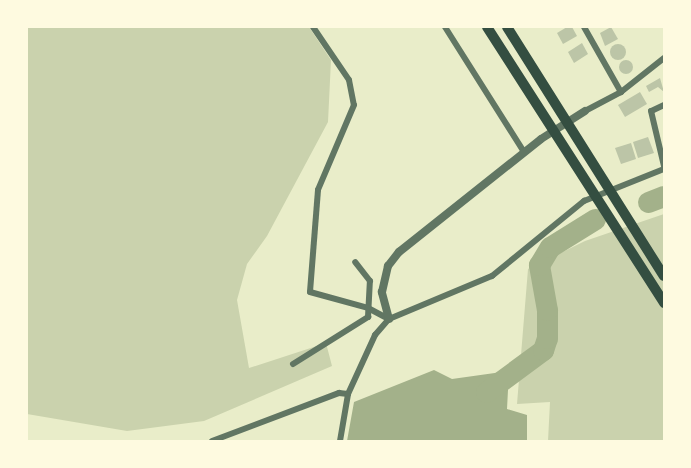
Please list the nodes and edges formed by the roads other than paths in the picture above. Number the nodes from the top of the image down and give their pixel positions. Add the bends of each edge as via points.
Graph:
1 (313, 27) edge
2 (445, 27) edge
3 (487, 27) edge
4 (507, 27) edge
5 (584, 27) edge
6 (664, 58) edge
7 (621, 92) junction
8 (664, 105) edge
9 (585, 111) joint
10 (524, 152) junction
11 (664, 168) edge
12 (609, 188) junction
13 (593, 196) junction
14 (355, 262) dead end
15 (664, 276) edge
16 (664, 303) edge
17 (368, 308) junction
18 (389, 319) junction
19 (293, 364) dead end
20 (348, 394) junction
21 (212, 441) edge
22 (340, 441) edge

1 - 17 street via 349,80 354,105 318,190 310,292
2 - 10 street
3 - 13 main road
4 - 12 main road
5 - 7 street
6 - 7 street
7 - 9 street
8 - 11 street via 651,111
9 - 10 street
10 - 18 street via 399,252 388,266 382,292
11 - 12 street
12 - 13 street
12 - 15 main road
13 - 16 main road
13 - 18 street via 492,276
14 - 17 street via 370,281
17 - 18 street
17 - 19 street via 368,317
18 - 20 street via 375,335
20 - 21 street via 339,393
20 - 22 street

